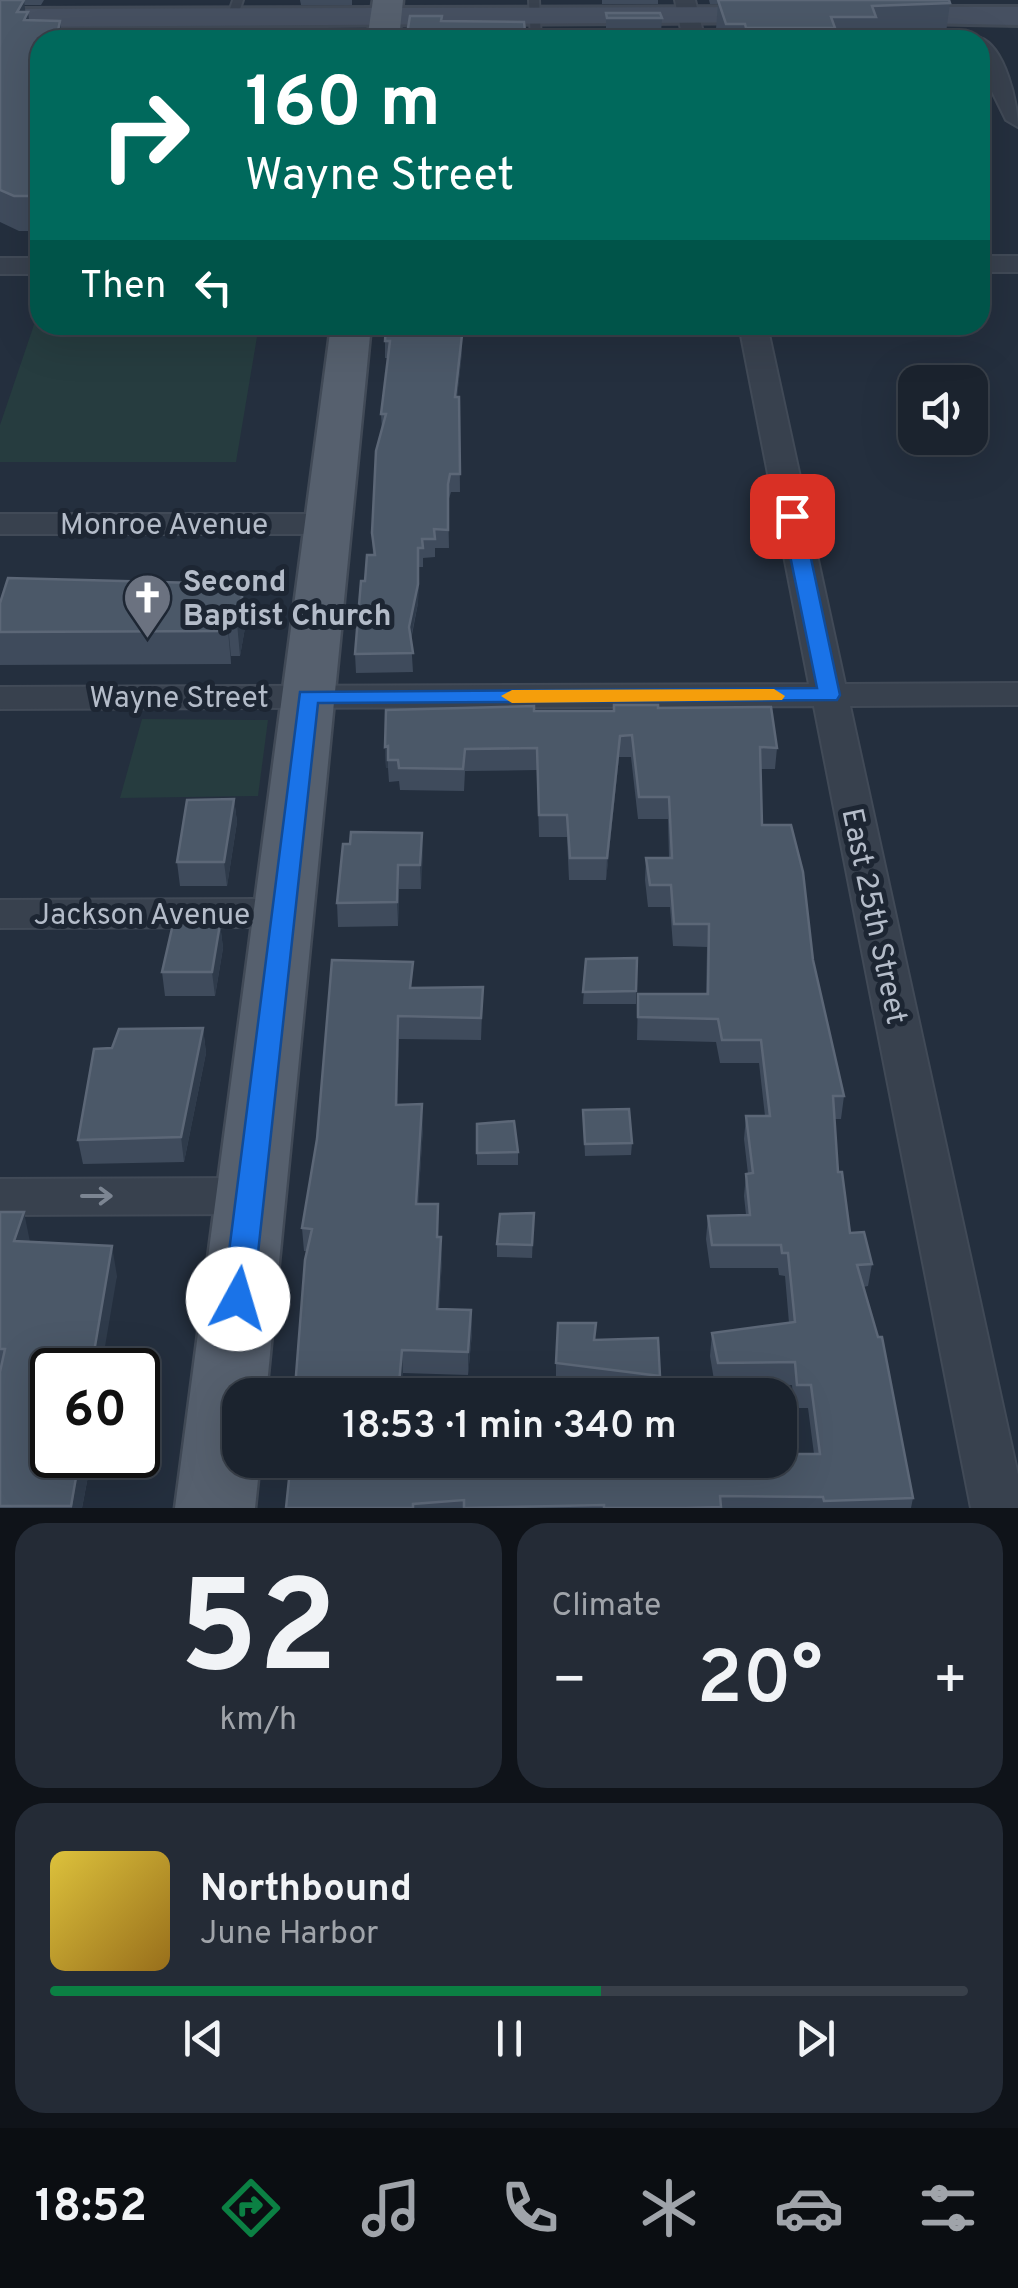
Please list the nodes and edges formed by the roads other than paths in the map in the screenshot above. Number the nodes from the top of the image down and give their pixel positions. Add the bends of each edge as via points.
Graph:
1 (88, 9) edge
2 (235, 9) edge
3 (1018, 16) edge
4 (0, 18) edge
5 (386, 19) edge
6 (535, 19) edge
7 (689, 19) edge
8 (970, 25) edge
9 (990, 65) edge
10 (1018, 120) edge
11 (990, 264) edge
12 (1018, 264) edge
13 (0, 266) edge
14 (30, 266) edge
15 (349, 335) edge
16 (755, 335) edge
17 (0, 524) edge
18 (328, 524) junction
19 (1018, 694) edge
20 (829, 695) junction
21 (308, 696) junction
22 (0, 698) edge
23 (283, 913) junction
24 (0, 914) edge
25 (250, 1196) junction
26 (0, 1197) edge
27 (214, 1508) edge
28 (998, 1508) edge

1 - 2 street
1 - 4 street
2 - 5 street
3 - 8 street
5 - 6 street
6 - 7 street
7 - 8 street via 833,16
9 - 10 street
11 - 12 street
13 - 14 street
15 - 18 main road
16 - 20 street, East 25th Street
17 - 18 street, Monroe Avenue
18 - 21 main road
19 - 20 street, Wayne Street
20 - 21 street, Wayne Street
20 - 28 street, East 25th Street
21 - 22 street, Wayne Street
21 - 23 main road
23 - 24 street, Jackson Avenue
23 - 25 main road
26 -> 25 street
25 - 27 main road

